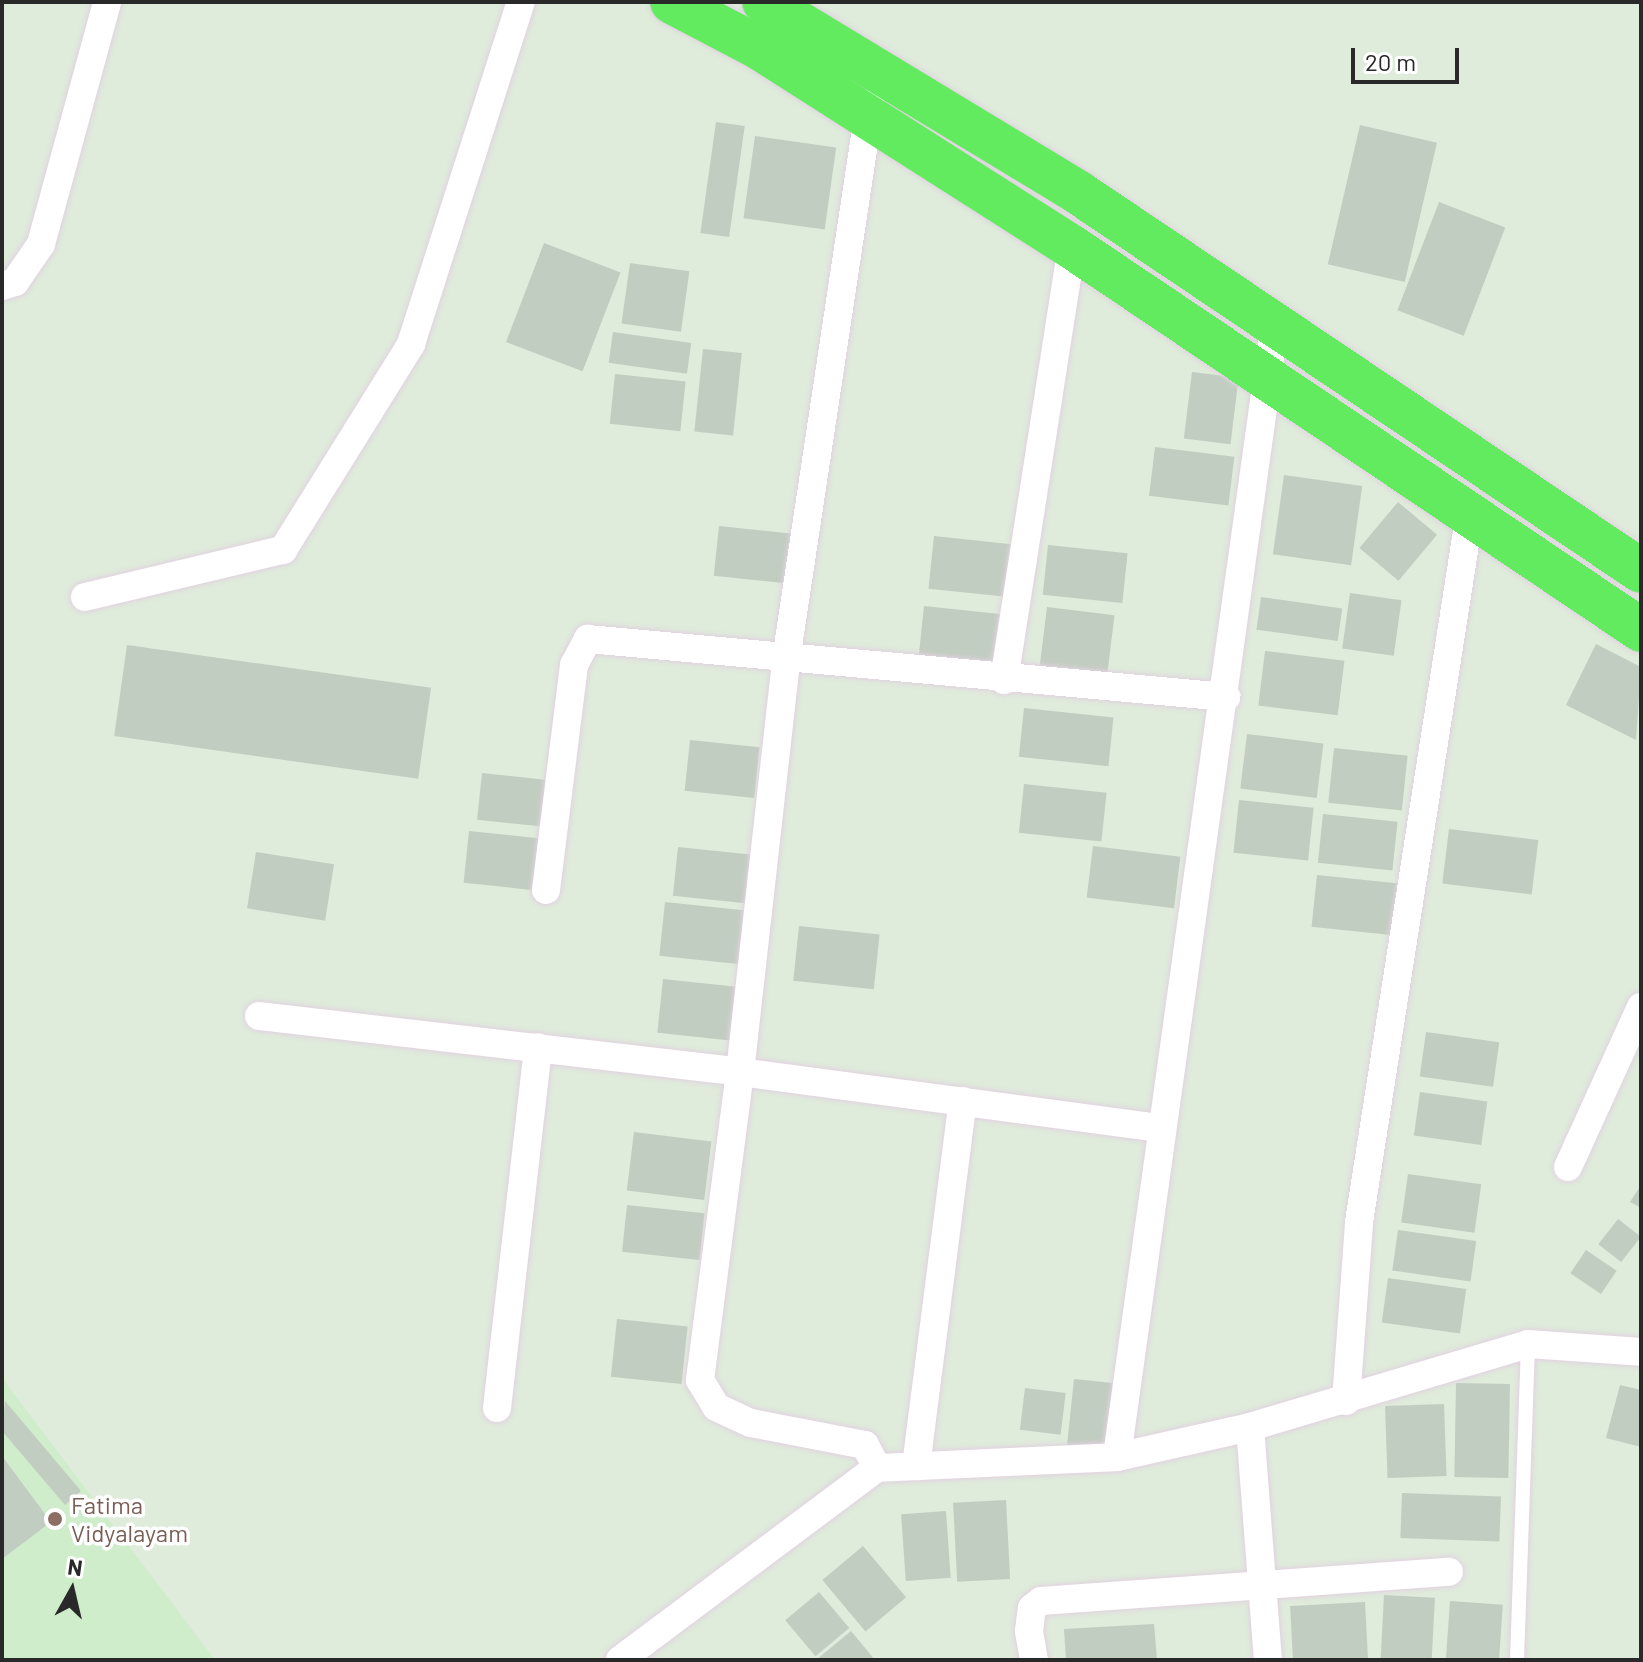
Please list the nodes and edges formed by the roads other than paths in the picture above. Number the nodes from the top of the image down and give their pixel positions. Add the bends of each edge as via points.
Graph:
1 (107, 2) edge
2 (521, 2) edge
3 (672, 2) edge
4 (764, 2) edge
5 (876, 67) junction
6 (868, 117) junction
7 (1072, 247) junction
8 (2, 286) edge
9 (1275, 322) junction
10 (1268, 375) junction
11 (1470, 512) junction
12 (1641, 571) edge
13 (85, 597) dead end
14 (1641, 630) edge
15 (787, 653) junction
16 (1004, 680) junction
17 (1226, 697) junction
18 (546, 890) dead end
19 (1641, 1007) edge
20 (259, 1016) dead end
21 (538, 1047) junction
22 (740, 1072) junction
23 (963, 1101) junction
24 (1161, 1128) junction
25 (1568, 1167) dead end
26 (1528, 1344) junction
27 (1641, 1352) edge
28 (1346, 1401) junction
29 (497, 1408) dead end
30 (1250, 1427) junction
31 (1117, 1457) junction
32 (916, 1466) junction
33 (877, 1468) junction
34 (1449, 1572) dead end
35 (1262, 1582) junction
36 (620, 1660) edge
37 (1034, 1660) edge
38 (1268, 1660) edge
39 (1517, 1660) edge

1 - 8 street via 41,244 15,282
2 - 13 street via 411,344 283,550
3 - 6 main road
4 - 5 main road
5 - 6 street
5 - 9 main road
6 - 7 main road
6 - 15 street
7 - 10 main road
7 - 16 street
9 - 10 street
9 - 12 main road
10 - 11 main road
10 - 17 street
11 - 14 main road
11 - 28 street via 1359,1222
15 - 16 street
15 - 18 street via 588,639 574,665
15 - 22 street
16 - 17 street
17 - 24 street
19 - 25 street
20 - 21 street
21 - 22 street
21 - 29 street
22 - 23 street
22 - 33 street via 700,1380 716,1407 751,1423 865,1445
23 - 24 street
23 - 32 street
24 - 31 street
26 - 27 street
26 - 28 street
26 - 39 lane
28 - 30 street
30 - 31 street
30 - 35 street
31 - 32 street
32 - 33 street
33 - 36 street
34 - 35 street
35 - 37 street via 1041,1601 1032,1608 1029,1631
35 - 38 street

